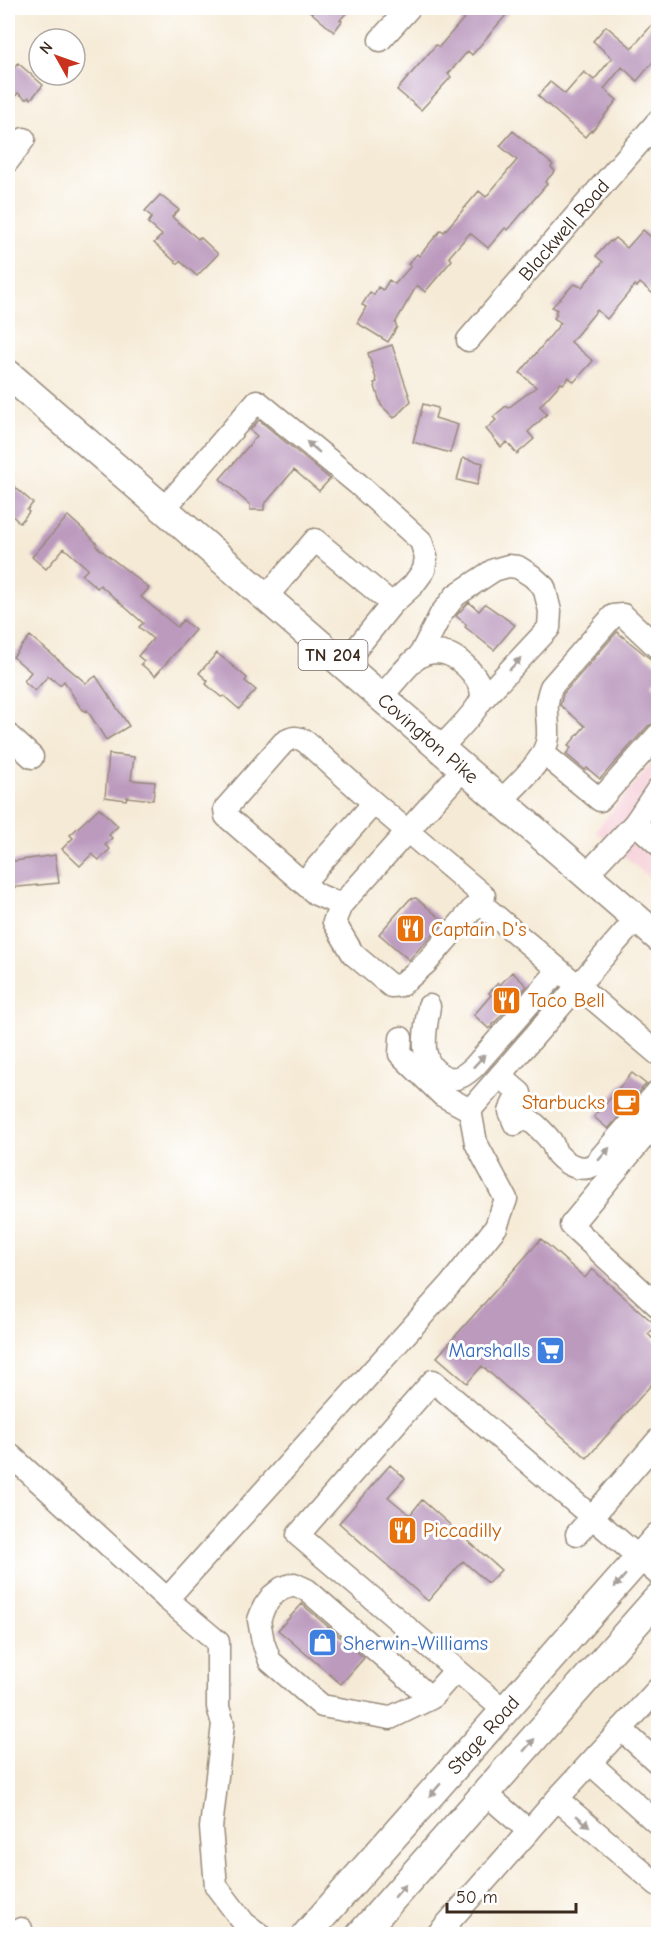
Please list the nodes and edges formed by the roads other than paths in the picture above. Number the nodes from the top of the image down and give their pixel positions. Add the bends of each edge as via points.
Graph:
1 (410, 8) edge
2 (380, 40) dead end
3 (658, 121) edge
4 (24, 139) dead end
5 (8, 161) edge
6 (468, 340) dead end
7 (8, 374) edge
8 (164, 509) junction
9 (266, 597) junction
10 (392, 604) junction
11 (658, 648) edge
12 (419, 657) junction
13 (344, 664) junction
14 (381, 697) junction
15 (481, 701) junction
16 (8, 735) edge
17 (658, 735) edge
18 (441, 748) junction
19 (544, 754) junction
20 (32, 757) dead end
21 (464, 768) junction
22 (658, 789) edge
23 (501, 801) junction
24 (374, 803) junction
25 (635, 823) junction
26 (407, 832) junction
27 (658, 844) edge
28 (587, 874) junction
29 (303, 883) junction
30 (479, 902) junction
31 (341, 905) junction
32 (637, 918) junction
33 (658, 937) edge
34 (558, 970) junction
35 (578, 986) junction
36 (429, 1006) dead end
37 (400, 1038) dead end
38 (658, 1054) edge
39 (500, 1076) junction
40 (658, 1091) edge
41 (470, 1110) junction
42 (658, 1120) edge
43 (658, 1306) edge
44 (658, 1440) edge
45 (8, 1453) edge
46 (592, 1517) junction
47 (577, 1534) dead end
48 (658, 1537) edge
49 (649, 1566) edge
50 (658, 1598) edge
51 (167, 1599) junction
52 (455, 1671) junction
53 (656, 1697) edge
54 (431, 1698) junction
55 (505, 1711) junction
56 (621, 1730) junction
57 (590, 1763) junction
58 (658, 1763) edge
59 (486, 1794) junction
60 (557, 1799) junction
61 (658, 1824) edge
62 (529, 1831) junction
63 (658, 1885) edge
64 (259, 1935) edge
65 (307, 1935) edge
66 (361, 1935) edge
67 (438, 1935) edge

1 - 2 street
3 - 6 street, Blackwell Road
4 - 5 street
7 - 8 main road, Covington Pike / TN 204
8 - 9 main road, Covington Pike / TN 204
10 -> 8 street via 424,570 426,557 421,541 257,401
9 - 10 street via 315,540
9 - 13 main road, Covington Pike / TN 204
10 - 13 street
11 - 19 street via 623,615 613,616 551,687 546,700 548,738
12 - 14 street
12 - 15 street via 432,652 460,661 483,690
15 -> 12 street via 549,628 550,611 544,587 518,567 494,570 456,596 441,614
13 - 14 main road, Covington Pike / TN 204
14 - 18 main road, Covington Pike / TN 204
15 - 18 street
16 - 20 street
17 - 19 street via 600,800
18 - 21 main road, Covington Pike / TN 204
19 - 23 street
21 - 23 main road, Covington Pike / TN 204
21 - 26 street
22 - 25 street
23 - 28 main road, Covington Pike / TN 204
24 - 26 street
24 - 29 street
24 - 29 street via 300,738 292,737 283,743 225,809 226,816
25 - 27 street
25 - 28 street
26 - 30 street via 484,896
26 - 31 street
28 - 32 main road, Covington Pike / TN 204
29 - 31 street via 316,894
30 - 31 street via 426,963 401,985 391,986 353,954 334,922
30 - 34 street
32 - 33 main road, Covington Pike / TN 204
32 - 35 street
34 - 35 street
36 -> 34 street via 426,1058 440,1075 461,1078
35 - 38 street
35 - 39 street
37 - 41 street via 400,1054 442,1095
39 -> 40 street via 515,1102 514,1123 545,1151 556,1153 580,1169 594,1165
39 - 41 street
41 - 51 street via 476,1143 506,1199 496,1227 450,1286
42 - 43 street via 571,1225
44 - 46 street
45 - 51 street
46 - 47 street
46 - 49 street
46 - 52 street via 433,1381 298,1535
48 - 49 main road, Stage Road
49 -> 55 main road, Stage Road
59 -> 50 main road, Stage Road
51 - 64 street via 218,1642 218,1707 223,1724 211,1828 216,1886 244,1923
52 - 54 street
52 - 55 street
53 - 56 street
54 - 54 street via 390,1718 322,1706 270,1661 259,1620 264,1607 282,1588 294,1584 307,1590
55 -> 65 main road, Stage Road
56 - 57 street
56 - 58 street
57 - 60 street
57 - 61 street
59 - 62 street
66 -> 59 main road, Stage Road
60 - 62 street
60 -> 63 street
62 - 67 street

